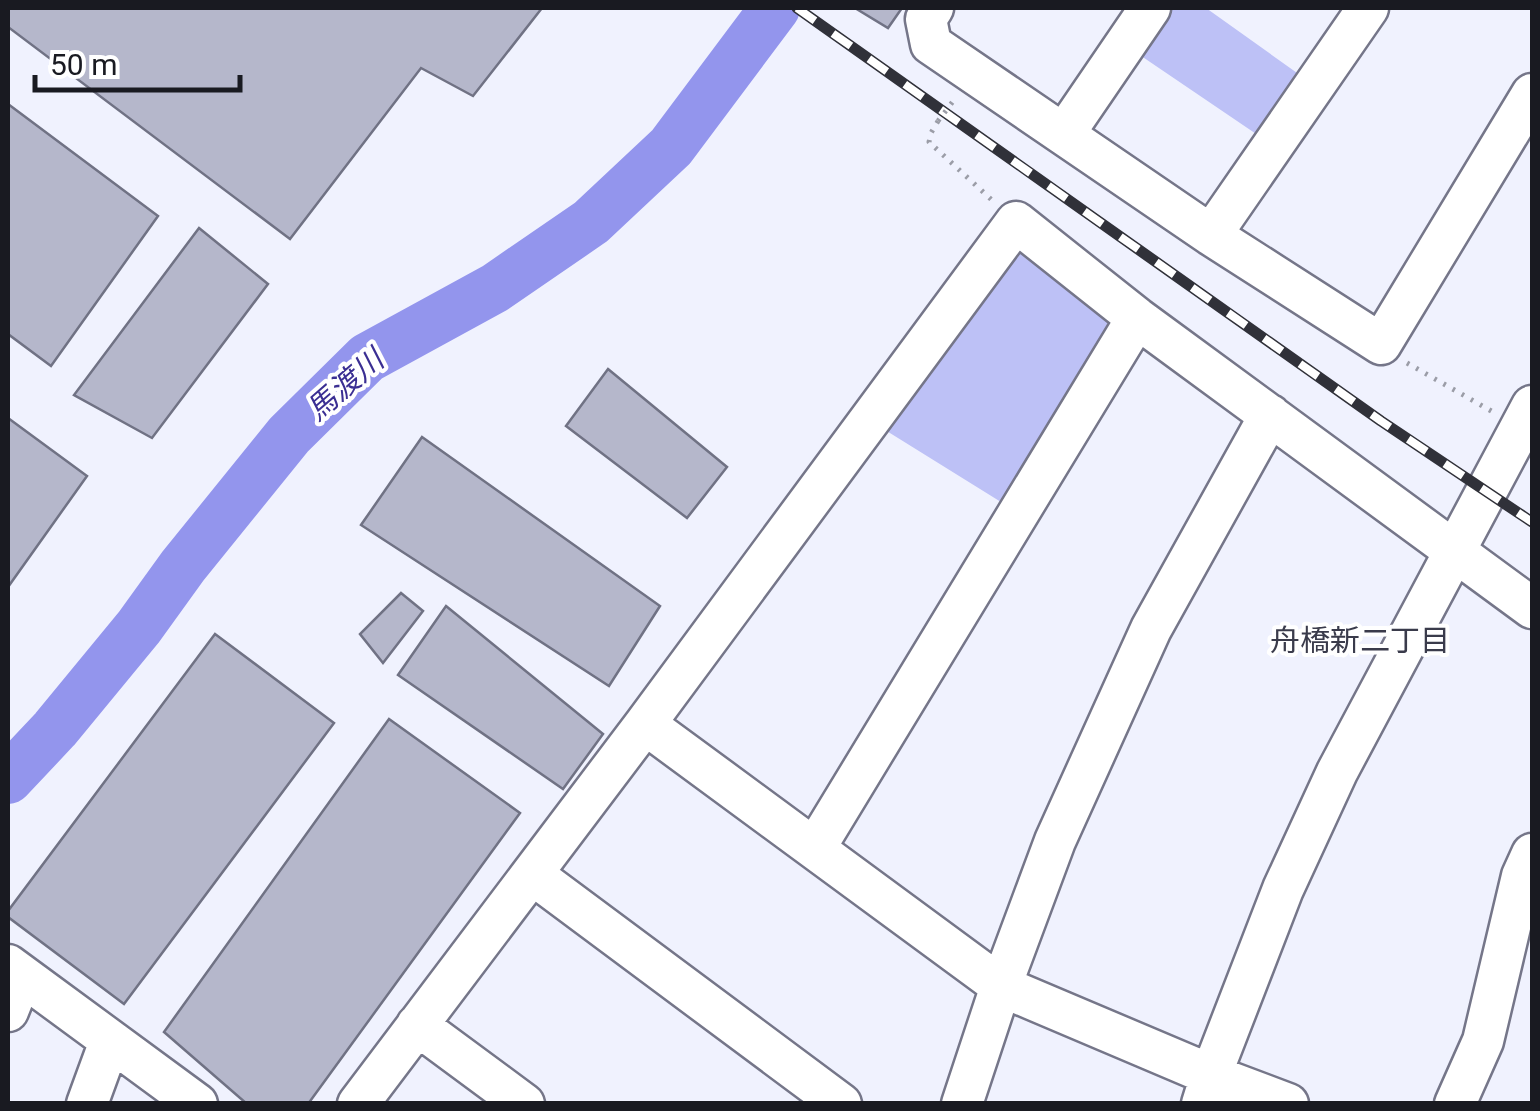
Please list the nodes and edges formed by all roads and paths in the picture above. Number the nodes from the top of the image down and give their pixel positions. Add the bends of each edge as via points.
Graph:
1 (933, 8) edge
2 (1150, 8) edge
3 (1368, 8) edge
4 (1532, 94) edge
5 (954, 100) dead end
6 (1064, 134) junction
7 (1016, 222) junction
8 (1211, 235) junction
9 (1137, 318) junction
10 (1381, 344) junction
11 (1270, 415) junction
12 (1529, 423) edge
13 (1453, 552) junction
14 (1532, 608) edge
15 (645, 724) junction
16 (815, 848) junction
17 (1532, 854) edge
18 (532, 874) junction
19 (12, 984) edge
20 (1001, 986) junction
21 (417, 1025) junction
22 (110, 1041) junction
23 (1207, 1089) edge
24 (86, 1104) edge
25 (197, 1104) edge
26 (358, 1104) edge
27 (524, 1104) edge
28 (840, 1104) edge
29 (962, 1104) edge
30 (1288, 1104) edge
31 (1455, 1104) edge

1 - 6 street via 926,19 931,44
2 - 6 street
3 - 8 street
4 - 10 street
5 - 7 path, bridge via 929,142
6 - 8 street
7 - 9 street
7 - 15 street
8 - 10 street
9 - 11 street
9 - 16 street
10 - 12 path
11 - 13 street
11 - 20 street via 1151,628 1055,842
12 - 13 street
13 - 14 street
13 - 23 street via 1283,889
15 - 16 street
15 - 18 street
16 - 20 street
17 - 31 street via 1483,1041
18 - 21 street
18 - 28 street
19 - 22 street
20 - 23 street
20 - 29 street
21 - 26 street
21 - 27 street
22 - 24 street
22 - 25 street
23 - 30 street

